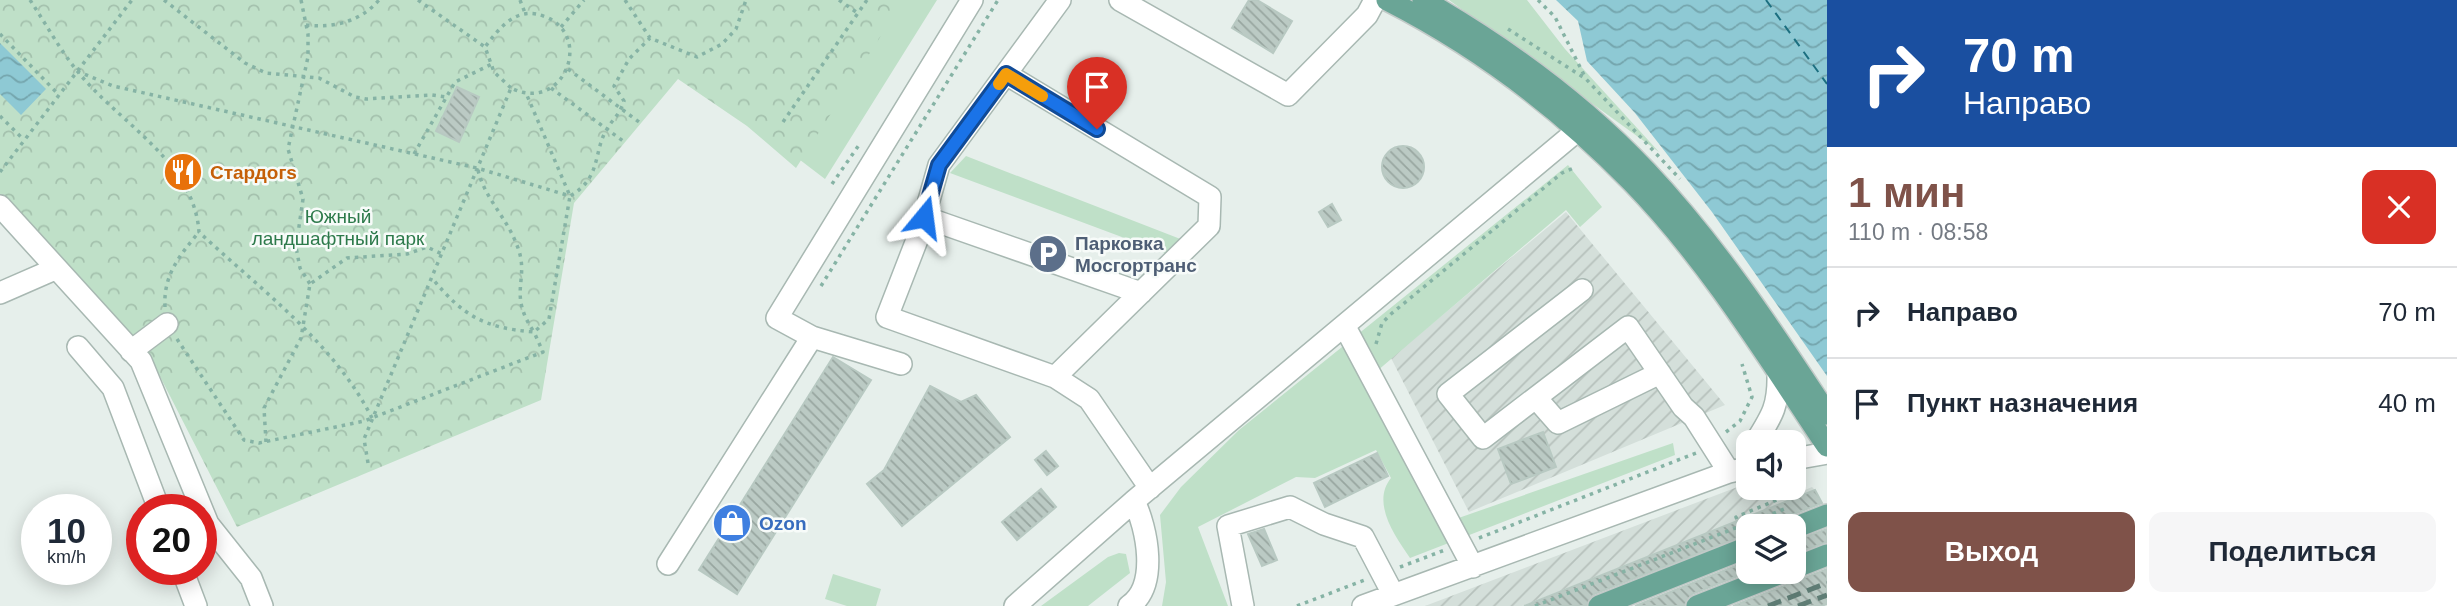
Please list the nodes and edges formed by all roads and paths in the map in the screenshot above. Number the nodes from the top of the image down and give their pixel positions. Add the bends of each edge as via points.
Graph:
1 (30, 0) edge
2 (132, 0) edge
3 (164, 0) edge
4 (301, 0) edge
5 (379, 0) edge
6 (418, 0) edge
7 (520, 0) edge
8 (584, 0) edge
9 (625, 0) edge
10 (746, 0) edge
11 (839, 0) edge
12 (867, 0) edge
13 (972, 0) edge
14 (998, 0) edge
15 (1060, 0) edge
16 (1120, 0) edge
17 (1375, 0) edge
18 (1387, 0) edge
19 (1423, 0) edge
20 (1538, 0) edge
21 (524, 13) junction
22 (859, 14) junction
23 (1497, 22) dead end
24 (306, 25) junction
25 (561, 27) junction
26 (0, 34) edge
27 (650, 38) junction
28 (485, 47) junction
29 (492, 64) junction
30 (568, 69) junction
31 (77, 71) junction
32 (1006, 74) junction
33 (305, 75) junction
34 (511, 88) junction
35 (551, 88) junction
36 (526, 93) junction
37 (60, 95) junction
38 (446, 97) junction
39 (622, 108) junction
40 (0, 116) edge
41 (639, 122) dead end
42 (783, 122) dead end
43 (291, 126) junction
44 (606, 129) junction
45 (1578, 131) junction
46 (24, 141) junction
47 (623, 141) dead end
48 (414, 154) junction
49 (1576, 167) dead end
50 (477, 168) junction
51 (0, 172) edge
52 (570, 196) junction
53 (0, 206) edge
54 (924, 217) junction
55 (199, 232) junction
56 (442, 254) junction
57 (55, 269) junction
58 (432, 278) junction
59 (310, 284) junction
60 (1582, 290) dead end
61 (0, 293) edge
62 (816, 293) dead end
63 (1141, 293) junction
64 (167, 324) junction
65 (1345, 327) junction
66 (302, 328) junction
67 (534, 332) junction
68 (812, 337) junction
69 (1377, 345) dead end
70 (78, 348) dead end
71 (131, 351) junction
72 (901, 364) dead end
73 (1742, 364) dead end
74 (1660, 373) junction
75 (1779, 373) junction
76 (1055, 377) junction
77 (1536, 398) junction
78 (1802, 408) junction
79 (1774, 412) junction
80 (1827, 414) edge
81 (372, 418) junction
82 (1763, 430) edge
83 (265, 442) junction
84 (1711, 444) junction
85 (1827, 446) edge
86 (1827, 453) edge
87 (1806, 457) edge
88 (368, 463) dead end
89 (1736, 468) edge
90 (1736, 471) edge
91 (153, 494) edge
92 (1142, 495) junction
93 (1777, 500) edge
94 (1743, 514) edge
95 (1827, 515) edge
96 (1806, 517) edge
97 (1736, 528) edge
98 (1462, 544) junction
99 (1736, 551) edge
100 (1827, 555) edge
101 (1806, 563) edge
102 (668, 564) dead end
103 (1474, 567) junction
104 (1382, 574) junction
105 (1754, 584) edge
106 (188, 585) edge
107 (1393, 594) junction
108 (196, 606) edge
109 (262, 606) edge
110 (1015, 606) edge
111 (1129, 606) edge
112 (1243, 606) edge
113 (1297, 606) edge
114 (1363, 606) edge
115 (1535, 606) edge
116 (1599, 606) edge
117 (1697, 606) edge

1 - 31 path
2 - 31 path
3 - 33 path via 245,63 266,73
4 - 24 path
5 - 24 path via 352,21
6 - 28 path
7 - 21 path
8 - 25 path
9 - 27 path
10 - 27 path via 736,29 722,44 697,57
11 - 22 path
12 - 22 path
13 - 68 street via 778,318
14 - 62 path
15 - 32 street
16 - 17 street via 1288,95 1367,15
18 - 45 main road via 1484,58
19 - 80 main road via 1556,88 1647,171 1745,293
20 - 23 path via 1555,17 1586,79
21 - 25 path via 536,12
21 - 28 path via 503,24
22 - 42 path
24 - 33 path
25 - 30 path via 567,36
26 - 37 path
27 - 39 path via 629,59 614,86 625,101
28 - 29 path
29 - 34 path
29 - 38 path via 454,82
30 - 35 path
30 - 39 path
31 - 37 path
31 - 43 path via 113,86
31 - 55 path via 136,128 185,185 198,212
32 - 54 street via 939,165
32 - 63 street via 1210,197 1209,226
33 - 38 path via 355,97
33 - 43 path
34 - 36 path
34 - 50 path
35 - 36 path
35 - 44 path
36 - 52 path
37 - 46 path
38 - 48 path
39 - 41 path
39 - 44 path
40 - 46 path
43 - 48 path
43 - 59 path via 288,149 303,199 296,247 300,268
44 - 47 path
44 - 52 path via 598,160 580,191
45 - 65 street
45 - 75 main road via 1634,183
46 - 51 path
48 - 50 path
49 - 69 path via 1562,173 1391,314 1382,323
50 - 52 path
50 - 56 path
50 - 67 path via 481,185 517,243 522,263 517,293
52 - 67 path via 549,319
53 - 57 street
54 - 63 street
54 - 76 street via 887,317
55 - 64 path via 165,282
55 - 66 path
56 - 58 path
56 - 59 path via 428,247 407,254 347,258
57 - 61 street
57 - 71 street
58 - 67 path via 456,307 476,320
58 - 81 path
59 - 66 path
60 - 77 street via 1448,394 1483,438
63 - 76 street
64 - 71 street
64 - 83 path via 244,440
65 - 92 street
65 - 98 street
66 - 81 path via 356,385
66 - 83 path via 296,351 264,408
67 - 81 path via 544,352
68 - 72 street
68 - 102 street
70 - 91 street via 113,388
71 - 109 street via 141,361 208,524 251,578
73 - 84 path via 1752,397 1740,421
74 - 77 street via 1559,424
74 - 77 street via 1629,327
74 - 84 street
75 - 78 main road
75 - 79 street
76 - 92 street via 1089,399
78 - 79 street
78 - 80 street
78 - 85 main road
79 - 82 street
81 - 83 path
81 - 88 path via 364,439
84 - 89 street
84 - 98 path via 1688,458
86 - 87 street
90 - 103 street
92 - 110 street
92 - 111 street via 1149,544 1146,575
93 - 94 path
95 - 96 main road
97 - 115 path
98 - 103 street
98 - 104 path
99 - 116 main road
100 - 101 main road
103 - 107 street
104 - 107 street
104 - 112 street via 1363,537 1290,506 1228,526
104 - 113 path
105 - 117 main road
106 - 108 street
107 - 114 street

